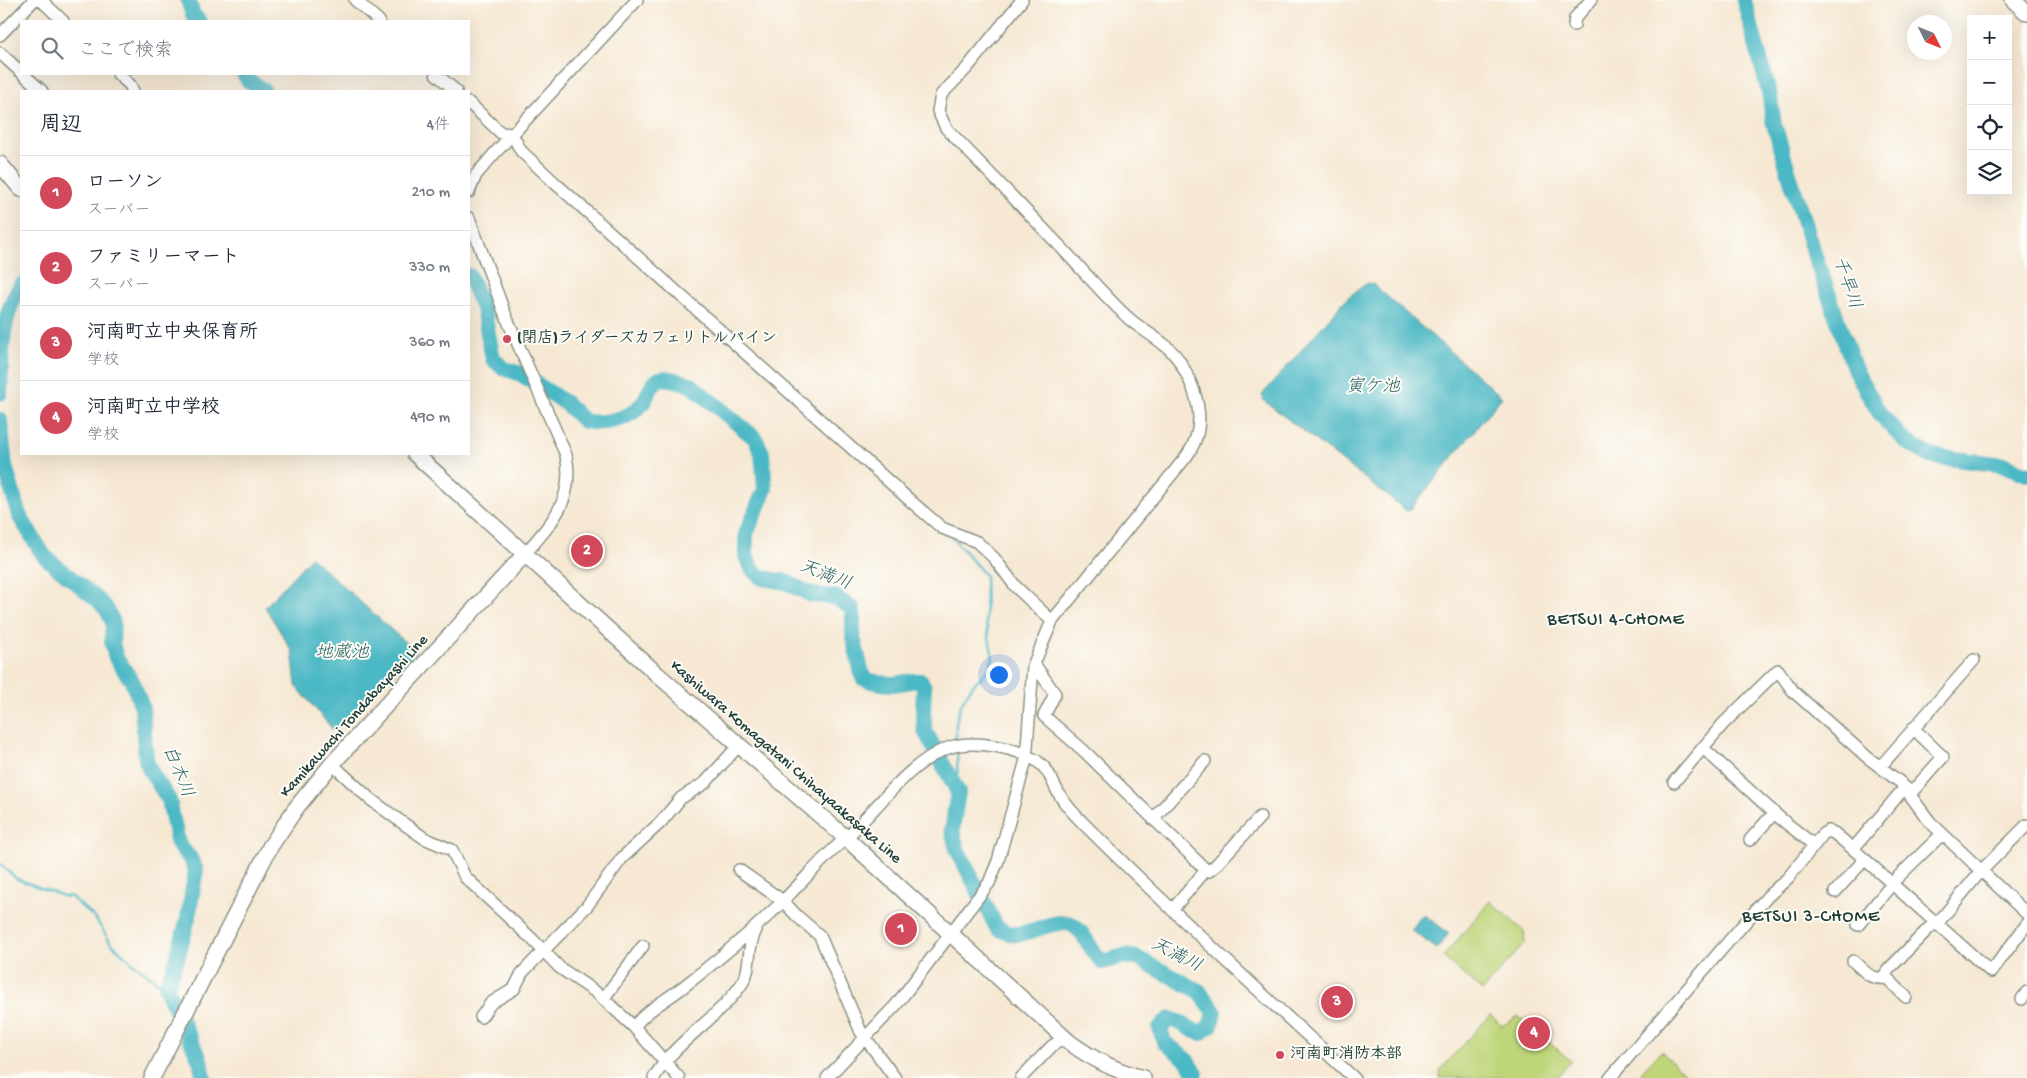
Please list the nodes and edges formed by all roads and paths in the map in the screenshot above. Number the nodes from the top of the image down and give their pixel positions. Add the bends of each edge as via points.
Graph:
1 (34, 0) edge
2 (41, 0) edge
3 (356, 0) edge
4 (637, 0) edge
5 (1591, 0) edge
6 (2013, 0) edge
7 (1016, 2) edge
8 (2027, 13) edge
9 (62, 20) edge
10 (378, 20) edge
11 (1574, 25) dead end
12 (0, 35) edge
13 (0, 52) edge
14 (20, 71) edge
15 (24, 75) edge
16 (119, 75) edge
17 (437, 75) edge
18 (41, 90) edge
19 (132, 90) edge
20 (455, 90) edge
21 (470, 104) edge
22 (512, 134) junction
23 (0, 164) edge
24 (20, 189) edge
25 (470, 190) edge
26 (470, 221) edge
27 (416, 455) edge
28 (525, 554) junction
29 (1052, 621) junction
30 (1974, 660) dead end
31 (1033, 666) junction
32 (1913, 728) junction
33 (740, 744) junction
34 (1703, 748) junction
35 (1027, 756) junction
36 (1205, 761) dead end
37 (332, 764) junction
38 (1880, 767) junction
39 (1674, 782) dead end
40 (1908, 791) junction
41 (1774, 814) junction
42 (1260, 817) dead end
43 (1153, 819) junction
44 (2026, 829) edge
45 (1942, 834) junction
46 (846, 838) junction
47 (1750, 840) dead end
48 (1814, 845) junction
49 (1853, 849) junction
50 (1865, 859) junction
51 (739, 870) dead end
52 (1206, 870) junction
53 (1982, 871) junction
54 (1892, 884) junction
55 (1835, 892) dead end
56 (783, 901) junction
57 (1172, 910) junction
58 (2027, 914) edge
59 (761, 922) junction
60 (1935, 924) junction
61 (2027, 924) edge
62 (1858, 925) dead end
63 (950, 933) junction
64 (643, 946) dead end
65 (544, 951) junction
66 (1853, 961) dead end
67 (1883, 978) junction
68 (1906, 998) dead end
69 (603, 999) junction
70 (481, 1017) dead end
71 (634, 1027) junction
72 (1064, 1038) junction
73 (865, 1039) junction
74 (663, 1061) junction
75 (152, 1078) edge
76 (654, 1078) edge
77 (679, 1078) edge
78 (828, 1078) edge
79 (895, 1078) edge
80 (1021, 1078) edge
81 (1143, 1078) edge
82 (1354, 1078) edge
83 (1610, 1078) edge

1 - 12 street
2 - 9 street
3 - 10 street
4 - 22 street
5 - 11 street via 1575,18
6 - 8 main road
7 - 29 street via 966,68 941,95 938,104 940,118 1125,315 1172,352 1188,376 1200,416 1195,443 1186,457
13 - 14 street
15 - 18 street
16 - 19 street
17 - 20 street
21 - 22 street via 501,133
22 - 25 street via 476,175
22 - 29 street via 521,151 555,183 914,504 942,528 977,542 1016,587
23 - 24 main road
26 - 28 street via 483,260 545,402 569,470 567,492 554,518
27 - 28 main road, Kashiwara Komagatani Chihayaakasaka Line
28 - 33 main road, Kashiwara Komagatani Chihayaakasaka Line via 658,675
28 - 37 main road, Kamikawachi Tondabayashi Line
29 - 31 street
30 - 32 street
31 - 35 street
31 - 43 street via 1038,668 1056,694 1044,716
32 - 38 street
32 - 40 street via 1943,757
33 - 46 main road, Kashiwara Komagatani Chihayaakasaka Line
33 - 65 street via 705,783 681,798 661,822 622,858 587,906
34 - 38 street via 1778,670 1793,691
34 - 39 street
34 - 41 street
35 - 46 street via 987,746 947,748 888,792
35 - 57 street via 1051,775 1060,797 1074,814
35 - 63 street via 994,872 981,896
36 - 43 street
37 - 65 street via 400,821 424,838 452,850 466,877
37 - 75 main road, Kamikawachi Tondabayashi Line via 296,808 270,847
38 - 40 street
40 - 45 street
40 - 49 street via 1900,793
41 - 47 street
41 - 48 street
42 - 52 street via 1215,866
43 - 52 street
44 - 53 street
45 - 53 street
45 - 54 street
46 - 56 street
46 - 63 main road, Kashiwara Komagatani Chihayaakasaka Line
48 - 49 street via 1828,831
48 - 83 street
49 - 50 street
50 - 54 street
50 - 55 street
51 - 56 street
52 - 57 street
53 - 58 street
53 - 60 street
54 - 60 street
54 - 62 street
56 - 59 street
56 - 73 street via 820,936
57 - 82 street
59 - 71 street
59 - 74 street via 749,943 747,973 743,981 721,1010
60 - 61 street via 1991,972
60 - 67 street
63 - 72 main road, Kashiwara Komagatani Chihayaakasaka Line
63 - 73 street via 896,1005
64 - 69 street
65 - 69 street via 560,968
65 - 70 street via 522,973 514,989 491,1003
66 - 67 street via 1872,978
67 - 68 street via 1887,978
69 - 71 street
71 - 74 street
72 - 80 street
72 - 81 main road, Kashiwara Komagatani Chihayaakasaka Line via 1090,1058
73 - 78 street
73 - 79 street
74 - 76 street
74 - 77 street

